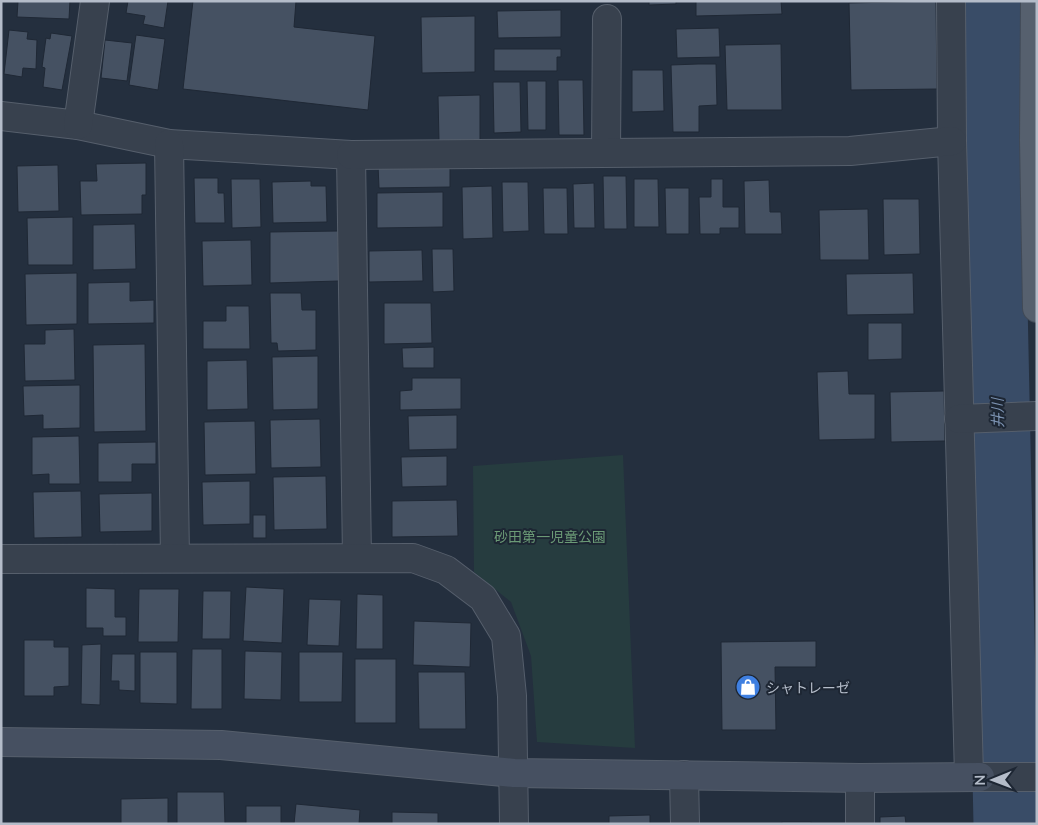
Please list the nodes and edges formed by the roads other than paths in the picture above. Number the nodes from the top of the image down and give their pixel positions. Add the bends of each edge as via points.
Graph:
1 (95, 1) edge
2 (950, 1) edge
3 (1035, 1) edge
4 (607, 19) dead end
5 (1, 116) edge
6 (78, 125) junction
7 (1035, 140) edge
8 (952, 141) junction
9 (169, 144) junction
10 (606, 152) junction
11 (351, 155) junction
12 (1037, 308) edge
13 (1029, 417) edge
14 (964, 419) junction
15 (175, 558) junction
16 (357, 558) junction
17 (1, 559) edge
18 (1, 742) edge
19 (514, 773) junction
20 (684, 776) junction
21 (975, 777) junction
22 (1037, 777) edge
23 (860, 778) junction
24 (514, 824) edge
25 (685, 824) edge
26 (860, 824) edge

1 - 6 street
2 - 8 street
3 - 7 main road
4 - 10 street
5 - 6 street
6 - 9 street
7 - 12 main road
8 - 10 street via 850,151
8 - 14 street
9 - 11 street
9 - 15 street
10 - 11 street
11 - 16 street
13 - 14 street
14 - 21 street
15 - 16 street
15 - 17 street
16 - 19 street via 413,558 446,570 483,598 506,636
18 - 19 street via 220,745
19 - 20 street
19 - 24 street
20 - 23 street
20 - 25 street
21 - 22 street
21 - 23 street
23 - 26 street

